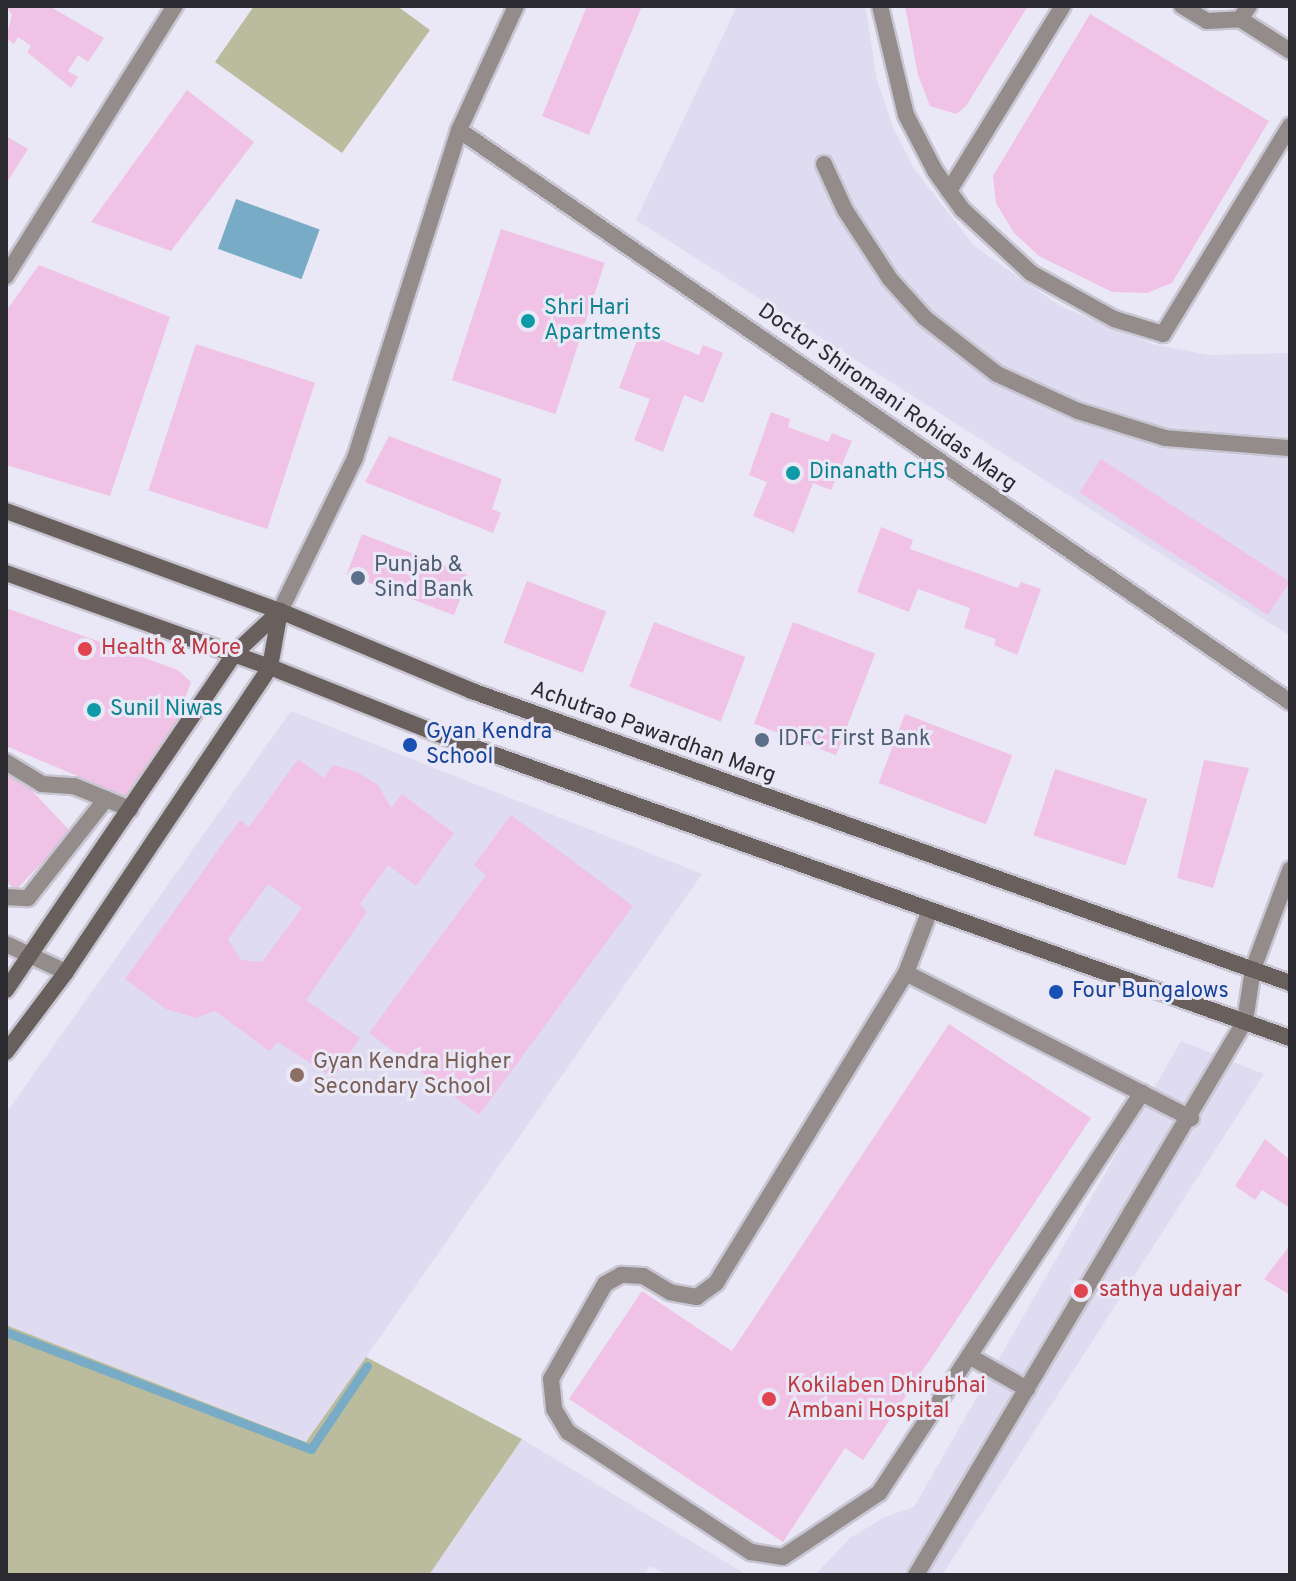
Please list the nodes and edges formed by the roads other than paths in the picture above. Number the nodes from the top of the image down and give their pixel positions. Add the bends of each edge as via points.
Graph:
1 (175, 6) edge
2 (516, 6) edge
3 (880, 6) edge
4 (1063, 6) edge
5 (1182, 6) edge
6 (1244, 13) edge
7 (1290, 51) edge
8 (1290, 126) edge
9 (459, 130) junction
10 (824, 164) dead end
11 (949, 191) junction
12 (6, 276) edge
13 (1290, 448) edge
14 (6, 511) edge
15 (6, 573) edge
16 (280, 611) junction
17 (234, 654) junction
18 (270, 667) junction
19 (1290, 702) edge
20 (6, 762) edge
21 (106, 799) junction
22 (130, 809) junction
23 (1290, 870) edge
24 (6, 897) edge
25 (930, 910) junction
26 (6, 944) edge
27 (33, 955) junction
28 (1253, 969) junction
29 (66, 972) junction
30 (906, 973) junction
31 (1290, 983) edge
32 (6, 990) edge
33 (1245, 1021) junction
34 (1290, 1038) edge
35 (6, 1052) edge
36 (1142, 1093) junction
37 (1191, 1118) junction
38 (969, 1356) junction
39 (1027, 1389) junction
40 (916, 1575) edge

1 - 12 street
2 - 9 street
3 - 11 street via 906,115
4 - 11 street
5 - 6 street via 1207,21
6 - 7 street
8 - 11 street via 1163,334 1114,319 1031,273 997,246
9 - 16 street via 355,458
9 - 19 street, Doctor Shiromani Rohidas Marg
10 - 13 street via 845,210 890,279 925,318 997,374 1078,411 1165,438
14 - 16 main road, Achutrao Pawardhan Marg
15 - 17 main road
16 - 17 main road
16 - 18 main road
16 - 28 main road, Achutrao Pawardhan Marg via 472,691
17 - 18 main road
17 - 22 main road
18 - 25 main road via 453,740
18 - 29 main road
20 - 21 street via 42,784 74,786
21 - 22 street
21 - 24 street via 28,898
22 - 27 main road
23 - 28 street
25 - 30 street
25 - 33 main road
26 - 27 street
27 - 29 street
27 - 32 main road
28 - 31 main road, Achutrao Pawardhan Marg
28 - 33 street
29 - 35 main road
30 - 36 street
30 - 38 street via 716,1283 697,1297 670,1292 643,1276 621,1275 605,1284 557,1360 551,1379 554,1409 568,1432 751,1552 783,1557 879,1493
33 - 34 main road
33 - 37 street
36 - 37 street
36 - 38 street
37 - 39 street
38 - 39 street
39 - 40 street

